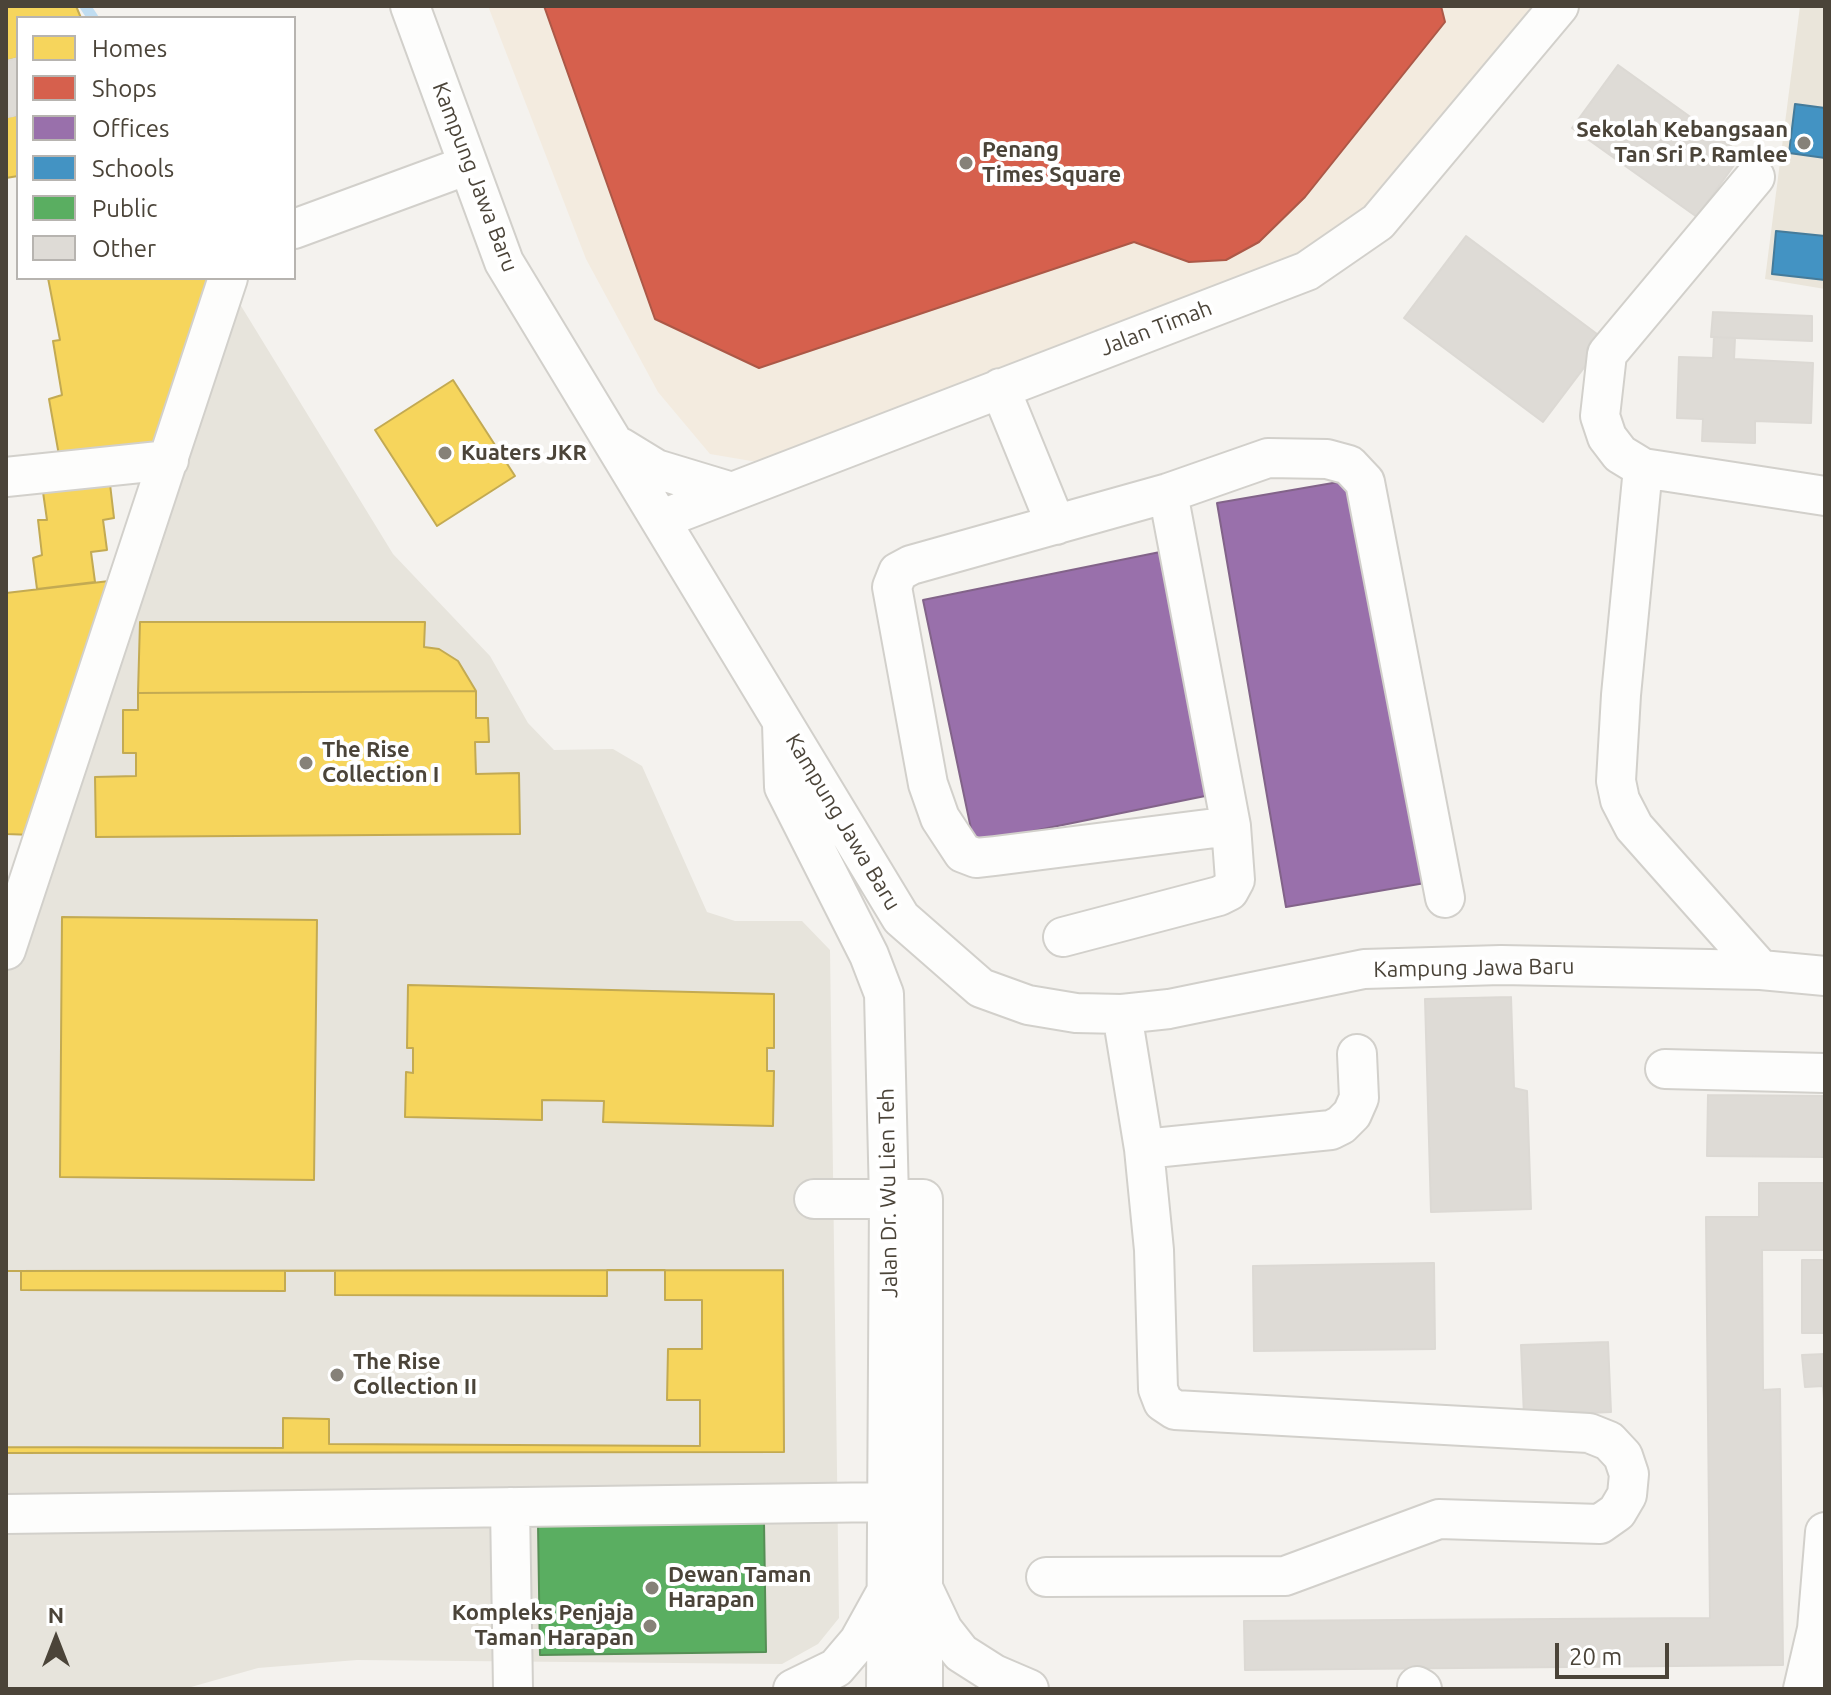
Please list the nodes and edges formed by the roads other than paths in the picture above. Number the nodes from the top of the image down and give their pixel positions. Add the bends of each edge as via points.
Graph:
1 (410, 6) edge
2 (1559, 6) edge
3 (468, 165) junction
4 (1755, 177) dead end
5 (296, 228) edge
6 (227, 280) edge
7 (1000, 388) junction
8 (616, 445) junction
9 (169, 460) junction
10 (1643, 468) junction
11 (6, 477) edge
12 (732, 492) junction
13 (1168, 493) junction
14 (1825, 496) edge
15 (662, 519) junction
16 (1056, 525) junction
17 (782, 721) junction
18 (1231, 826) junction
19 (1445, 898) dead end
20 (1063, 937) dead end
21 (6, 950) edge
22 (1761, 970) junction
23 (1825, 976) edge
24 (1122, 1014) junction
25 (1357, 1054) dead end
26 (1665, 1069) dead end
27 (1825, 1073) edge
28 (1144, 1149) junction
29 (814, 1199) dead end
30 (906, 1199) junction
31 (889, 1502) junction
32 (510, 1507) junction
33 (6, 1514) edge
34 (1825, 1532) edge
35 (1046, 1577) dead end
36 (905, 1587) junction
37 (513, 1689) edge
38 (793, 1689) edge
39 (886, 1689) edge
40 (923, 1689) edge
41 (1029, 1689) edge
42 (1803, 1689) edge

1 - 3 street, Kampung Jawa Baru
2 - 7 street, Jalan Timah via 1378,222 1307,271
3 - 5 street
3 - 8 street, Kampung Jawa Baru via 504,262
4 - 10 street via 1607,354 1600,416 1620,454
6 - 9 street
7 - 12 street, Jalan Timah
7 - 16 street
8 - 12 street via 656,469
8 - 15 street, Kampung Jawa Baru
9 - 11 street
9 - 21 street
10 - 14 street
10 - 22 street via 1621,695 1616,781 1620,800 1634,827
12 - 15 street, Jalan Timah
13 - 16 street
13 - 18 street
13 - 19 street via 1268,458 1327,459 1349,465 1365,482
15 - 17 street, Kampung Jawa Baru
16 - 18 street via 911,565 898,572 892,587 928,784 940,818 963,853 976,858
17 - 24 street, Kampung Jawa Baru via 901,918 948,963 981,988 1028,1005
17 - 30 street, Jalan Dr. Wu Lien Teh via 784,787 884,994
18 - 20 street via 1235,880 1229,891
22 - 23 street, Kampung Jawa Baru
22 - 24 street, Kampung Jawa Baru via 1501,965 1364,969
24 - 28 street
25 - 28 street via 1359,1098 1352,1114 1331,1130
26 - 27 street
28 - 35 street via 1154,1250 1158,1389 1163,1402 1175,1410 1589,1433 1609,1441 1623,1456 1629,1474 1627,1495 1617,1512 1600,1524 1439,1519 1285,1576
29 - 30 street
30 - 31 street, Jalan Dr. Wu Lien Teh
30 - 36 street, Jalan Dr. Wu Lien Teh
31 - 32 street
31 - 36 street, Jalan Dr. Wu Lien Teh
32 - 33 street
32 - 37 street
34 - 42 street via 1817,1629
36 - 38 street via 836,1668
36 - 39 street, Jalan Dr. Wu Lien Teh
36 - 40 street, Jalan Dr. Wu Lien Teh
36 - 41 street via 961,1653

